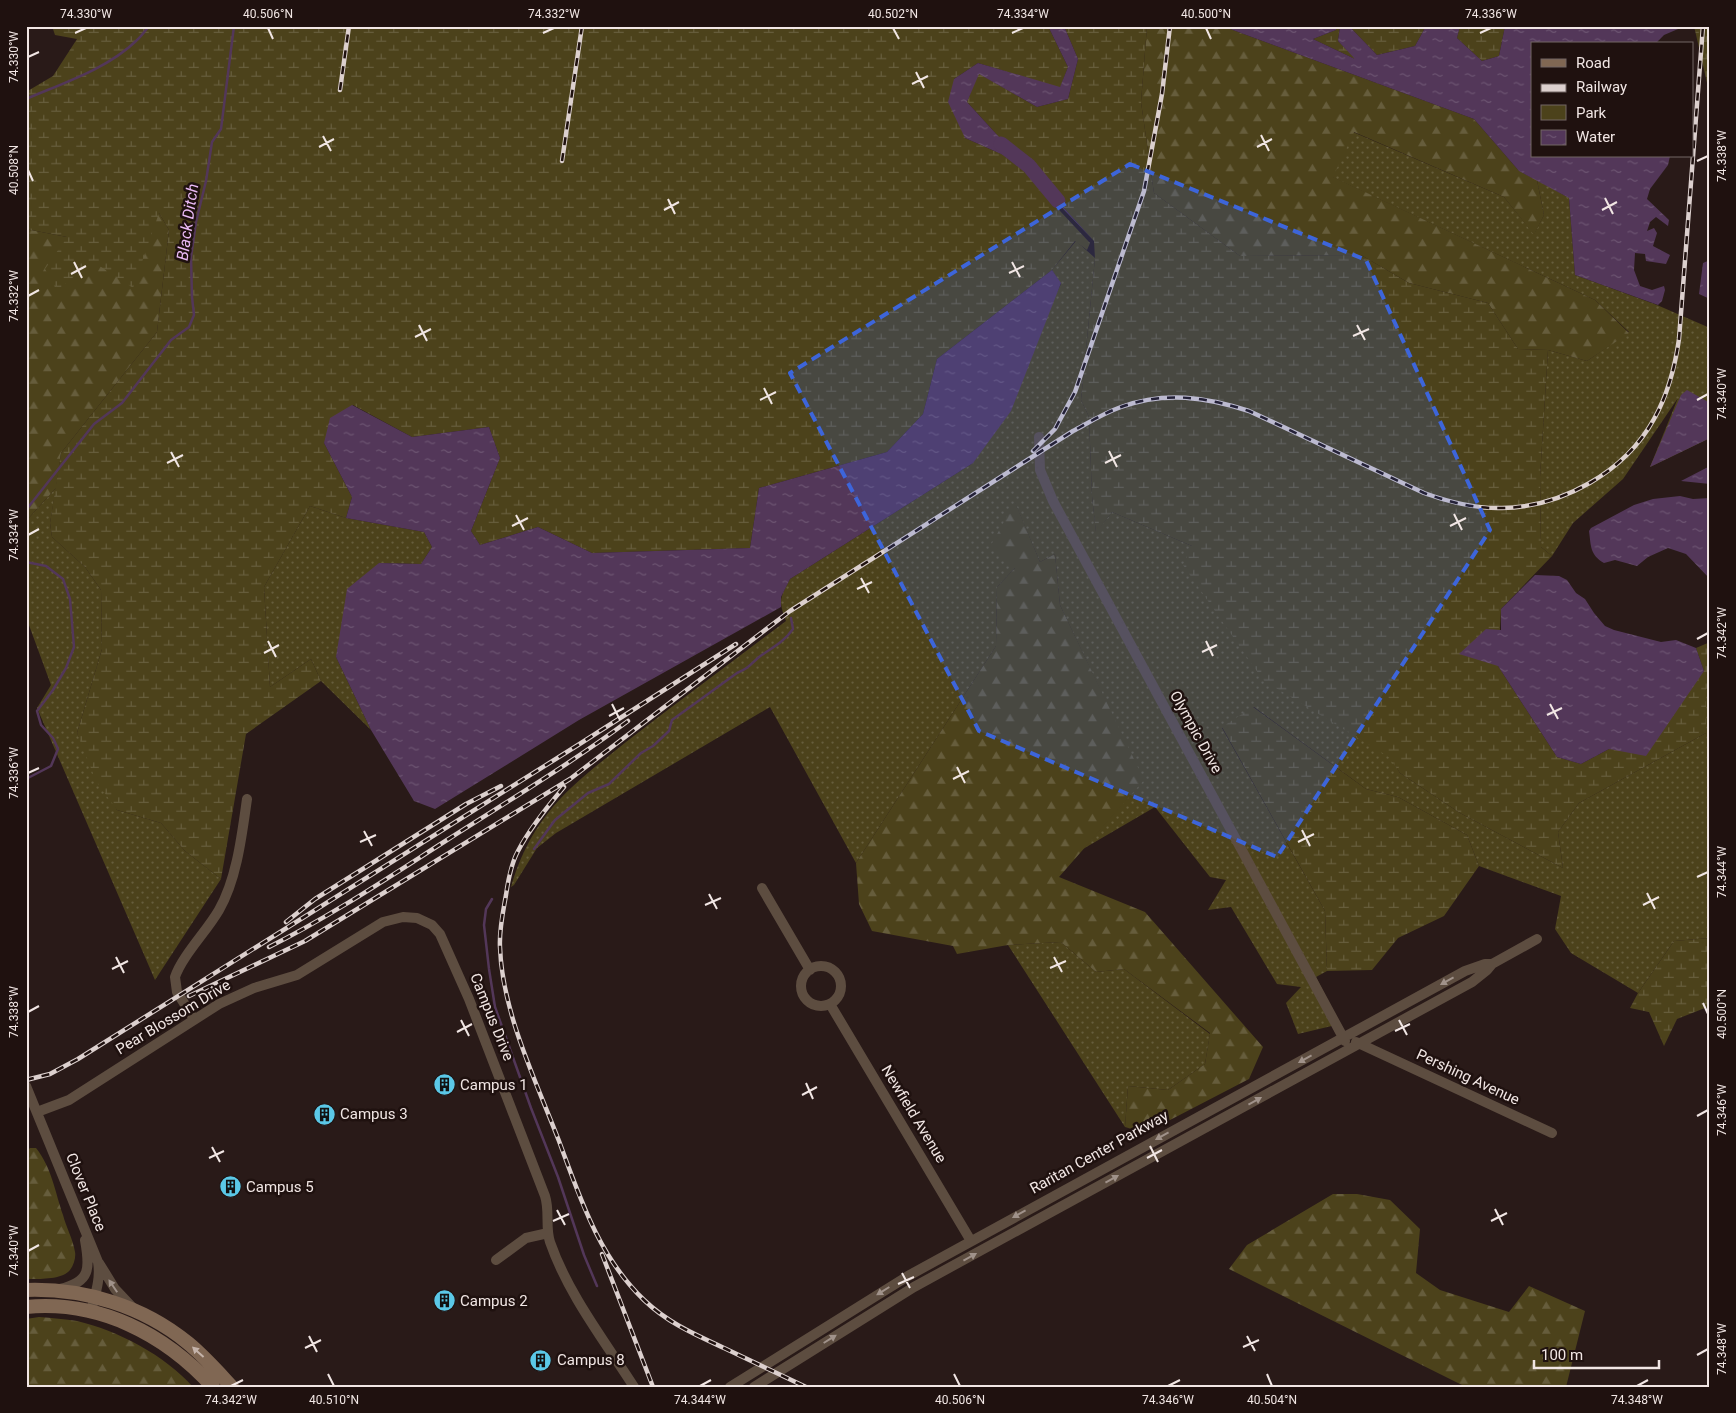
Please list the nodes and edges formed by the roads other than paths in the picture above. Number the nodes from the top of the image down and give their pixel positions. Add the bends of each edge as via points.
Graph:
1 (1039, 437) dead end
2 (247, 799) dead end
3 (762, 888) dead end
4 (435, 928) joint
5 (1537, 939) dead end
6 (1492, 964) junction
7 (810, 970) junction
8 (830, 1004) junction
9 (194, 1019) junction
10 (1344, 1037) junction
11 (1360, 1043) junction
12 (1349, 1050) junction
13 (26, 1086) edge
14 (37, 1112) junction
15 (1552, 1133) dead end
16 (77, 1210) junction
17 (548, 1233) junction
18 (971, 1241) junction
19 (94, 1252) junction
20 (496, 1260) dead end
21 (26, 1290) edge
22 (52, 1290) junction
23 (95, 1297) junction
24 (26, 1307) edge
25 (91, 1312) junction
26 (142, 1313) junction
27 (213, 1387) edge
28 (232, 1387) edge
29 (634, 1387) edge
30 (730, 1387) edge
31 (754, 1387) edge

1 - 10 street, Olympic Drive via 1040,470 1053,501
2 - 9 street via 227,894 175,977 177,992
3 - 7 street
4 - 9 street, Pear Blossom Drive via 412,917 388,920 298,975 254,988
4 - 17 street, Campus Drive via 467,992 545,1196
5 - 6 street, Raritan Center Parkway
6 -> 10 street, Raritan Center Parkway via 1465,971
6 - 11 street, Raritan Center Parkway via 1472,982
7 - 8 street via 801,984 804,996 816,1006
7 - 8 street via 825,967 838,978 840,992
8 - 18 street, Newfield Avenue
9 - 14 street, Pear Blossom Drive via 69,1100
10 - 11 street, Pershing Avenue
10 - 12 street, Olympic Drive
10 -> 18 street, Raritan Center Parkway
11 - 12 street, Raritan Center Parkway
11 - 15 street, Pershing Avenue
31 -> 12 street, Raritan Center Parkway via 914,1287
13 - 14 street, Clover Place
14 - 16 street, Clover Place
16 - 19 street, Clover Place
16 - 22 street via 87,1252 85,1277 77,1283
17 - 20 street via 526,1238
17 - 29 street, Campus Drive via 567,1280
18 -> 30 street, Raritan Center Parkway via 894,1283
19 - 23 street, Clover Place via 99,1272
26 -> 19 street via 119,1294
21 - 22 street
22 - 23 street
23 - 25 street, Clover Place
23 - 26 street
24 - 25 street via 61,1307
25 - 27 street via 125,1322 159,1340 186,1359
28 -> 26 street via 189,1344

